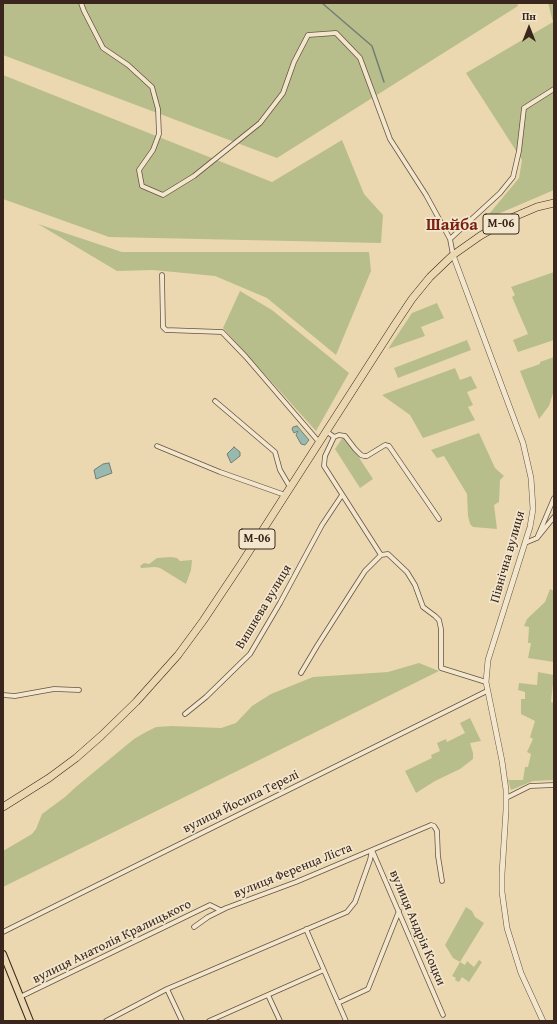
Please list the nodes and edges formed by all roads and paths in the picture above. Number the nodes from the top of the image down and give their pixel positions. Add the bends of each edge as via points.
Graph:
1 (81, 3) edge
2 (554, 88) edge
3 (554, 203) edge
4 (450, 239) junction
5 (452, 255) junction
6 (162, 276) dead end
7 (215, 401) dead end
8 (326, 431) junction
9 (334, 437) junction
10 (319, 442) junction
11 (157, 446) dead end
12 (290, 487) junction
13 (285, 494) junction
14 (342, 495) junction
15 (554, 498) edge
16 (554, 517) edge
17 (439, 519) dead end
18 (537, 538) junction
19 (526, 543) junction
20 (381, 555) junction
21 (302, 673) dead end
22 (486, 682) junction
23 (79, 690) dead end
24 (487, 691) junction
25 (3, 695) edge
26 (185, 714) dead end
27 (554, 785) edge
28 (506, 798) junction
29 (3, 807) edge
30 (372, 850) junction
31 (442, 880) dead end
32 (219, 909) junction
33 (399, 912) junction
34 (194, 927) dead end
35 (306, 929) junction
36 (3, 932) edge
37 (3, 954) edge
38 (324, 970) junction
39 (167, 989) junction
40 (268, 995) junction
41 (20, 998) junction
42 (338, 1003) junction
43 (444, 1015) dead end
44 (113, 1019) edge
45 (30, 1021) edge
46 (106, 1021) edge
47 (182, 1021) edge
48 (210, 1021) edge
49 (280, 1021) edge
50 (346, 1021) edge
51 (543, 1021) edge

1 - 4 street, Північна вулиця via 103,48 128,65 152,87 158,109 159,134 153,150 139,170 142,186 163,195 194,176 260,123 283,93 294,62 308,36 336,33 360,58 390,139 426,195
2 - 4 street via 524,108 513,177 500,193
3 - 5 highway, М-06 via 509,219
4 - 5 street, Північна вулиця
5 - 8 highway, М-06 via 412,299
5 - 19 street, Північна вулиця via 527,455 533,509
6 - 10 street via 163,327 166,330 222,332
7 - 12 street via 275,452 280,470
8 - 9 street
8 - 10 highway, М-06
9 - 14 street via 324,463 325,469
9 - 17 street via 345,436 364,456 386,445 389,446
10 - 12 highway, М-06
11 - 13 street via 215,470
12 - 13 highway, М-06
13 - 29 highway, М-06 via 203,621 161,675 76,758
14 - 20 street
14 - 26 street, Вишнева вулиця via 322,525 250,654
15 - 18 street
16 - 18 street
18 - 19 street
19 - 22 street, Північна вулиця via 488,660
20 - 21 street via 365,571 316,646
20 - 22 street via 388,554 407,572 423,607 439,620 441,668
22 - 24 street, Північна вулиця
23 - 25 street via 54,689 14,696
24 - 28 street, Північна вулиця via 502,761
24 - 36 street, вулиця Йосипа Терелі
27 - 28 street via 530,786
28 - 51 street, Північна вулиця via 502,892 507,928 521,973
30 - 31 street, вулиця Ференца Ліста via 428,826 434,826 437,831
30 - 32 street, вулиця Ференца Ліста via 278,889
30 - 33 street, вулиця Андрія Коцки
30 - 35 street via 351,908
32 - 34 street, вулиця Ференца Ліста
32 - 41 street, вулиця Анатолія Кралицького via 210,904
33 - 42 street via 368,989
33 - 43 street, вулиця Андрія Коцки
35 - 38 street
35 - 39 street
37 - 41 main road
38 - 40 street
38 - 42 street
39 - 44 street
39 - 47 street
40 - 48 street
40 - 49 street
41 - 45 main road
42 - 50 street
44 - 46 street

